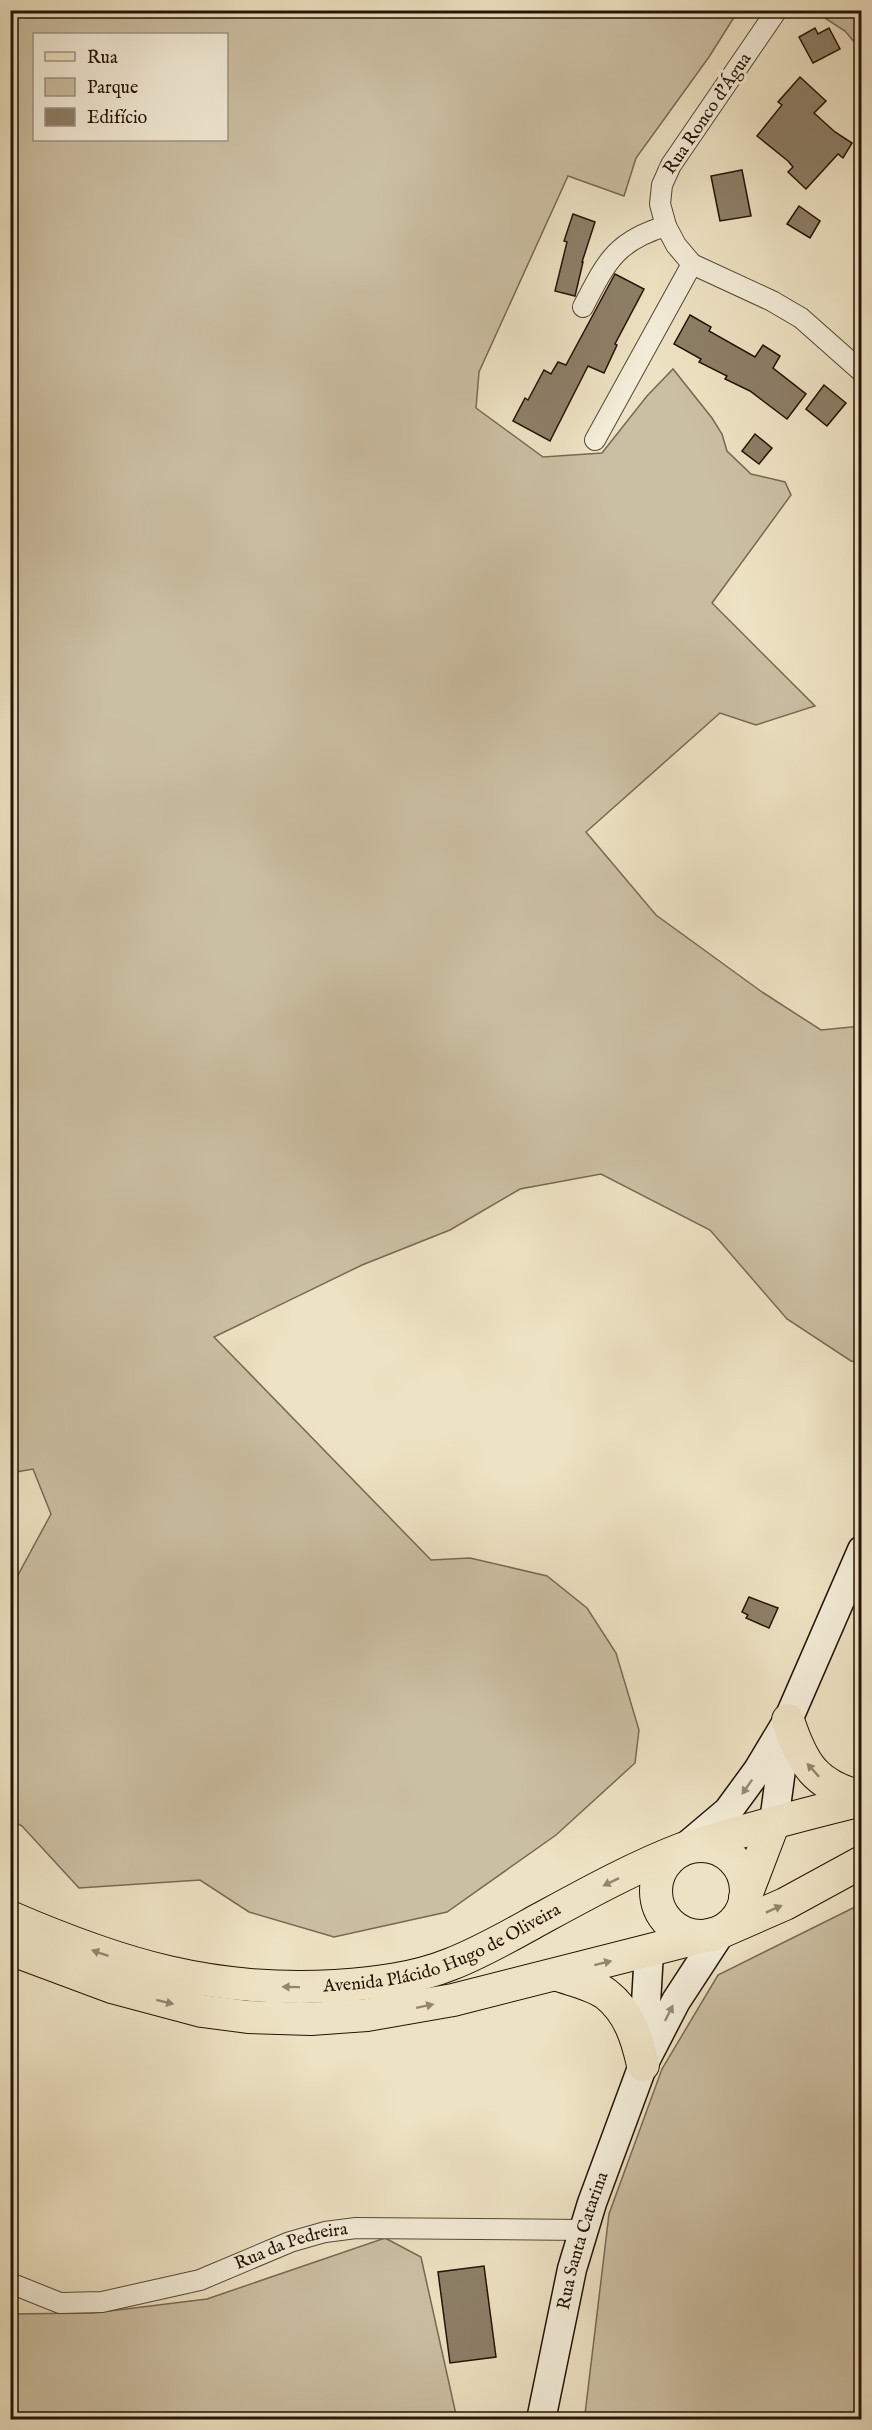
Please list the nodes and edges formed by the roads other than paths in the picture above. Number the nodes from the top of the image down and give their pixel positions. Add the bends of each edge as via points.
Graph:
1 (777, 10) edge
2 (666, 226) junction
3 (692, 264) junction
4 (583, 307) dead end
5 (861, 372) edge
6 (595, 440) dead end
7 (861, 1550) edge
8 (788, 1720) junction
9 (861, 1798) edge
10 (774, 1822) junction
11 (683, 1849) junction
12 (861, 1862) edge
13 (655, 1888) junction
14 (745, 1898) junction
15 (10, 1917) edge
16 (721, 1932) junction
17 (10, 1949) edge
18 (649, 1952) junction
19 (558, 1975) junction
20 (643, 2065) junction
21 (582, 2230) junction
22 (10, 2283) edge
23 (541, 2420) edge

1 - 2 street, Rua Ronco d’Água via 671,165 662,185 660,204
2 - 3 street, Rua Ronco d’Água
2 - 4 street via 642,233 620,248 605,265
3 - 5 street, Rua Ronco d’Água via 801,318
3 - 6 street
7 - 8 main road
9 -> 8 main road via 824,1783 814,1773 800,1753
8 - 10 main road
8 -> 11 main road via 728,1811
9 - 10 main road, Avenida Plácido Hugo de Oliveira
10 - 11 main road, Avenida Plácido Hugo de Oliveira
10 - 14 main road
11 - 13 main road, Rua Santa Catarina via 663,1864
11 - 14 main road via 696,1845 723,1851 741,1872
11 -> 15 main road, Avenida Plácido Hugo de Oliveira via 450,1965 366,1984 310,1987 212,1982 152,1970 101,1954
16 -> 12 main road, Avenida Plácido Hugo de Oliveira via 785,1904
13 - 16 main road via 662,1914 682,1932
13 - 18 main road, Rua Santa Catarina
14 - 16 main road via 741,1911
16 - 18 main road, Avenida Plácido Hugo de Oliveira
20 -> 16 main road, Rua Santa Catarina via 676,2001
17 -> 19 main road, Avenida Plácido Hugo de Oliveira via 152,1999 248,2017 311,2019 367,2015
19 -> 18 main road, Avenida Plácido Hugo de Oliveira
18 - 20 main road, Rua Santa Catarina
19 - 20 main road via 605,1993 619,2007 636,2034
20 - 21 main road, Rua Santa Catarina
21 - 22 street, Rua da Pedreira via 356,2228 325,2232 290,2242 200,2280 102,2302 60,2303
21 - 23 main road, Rua Santa Catarina

